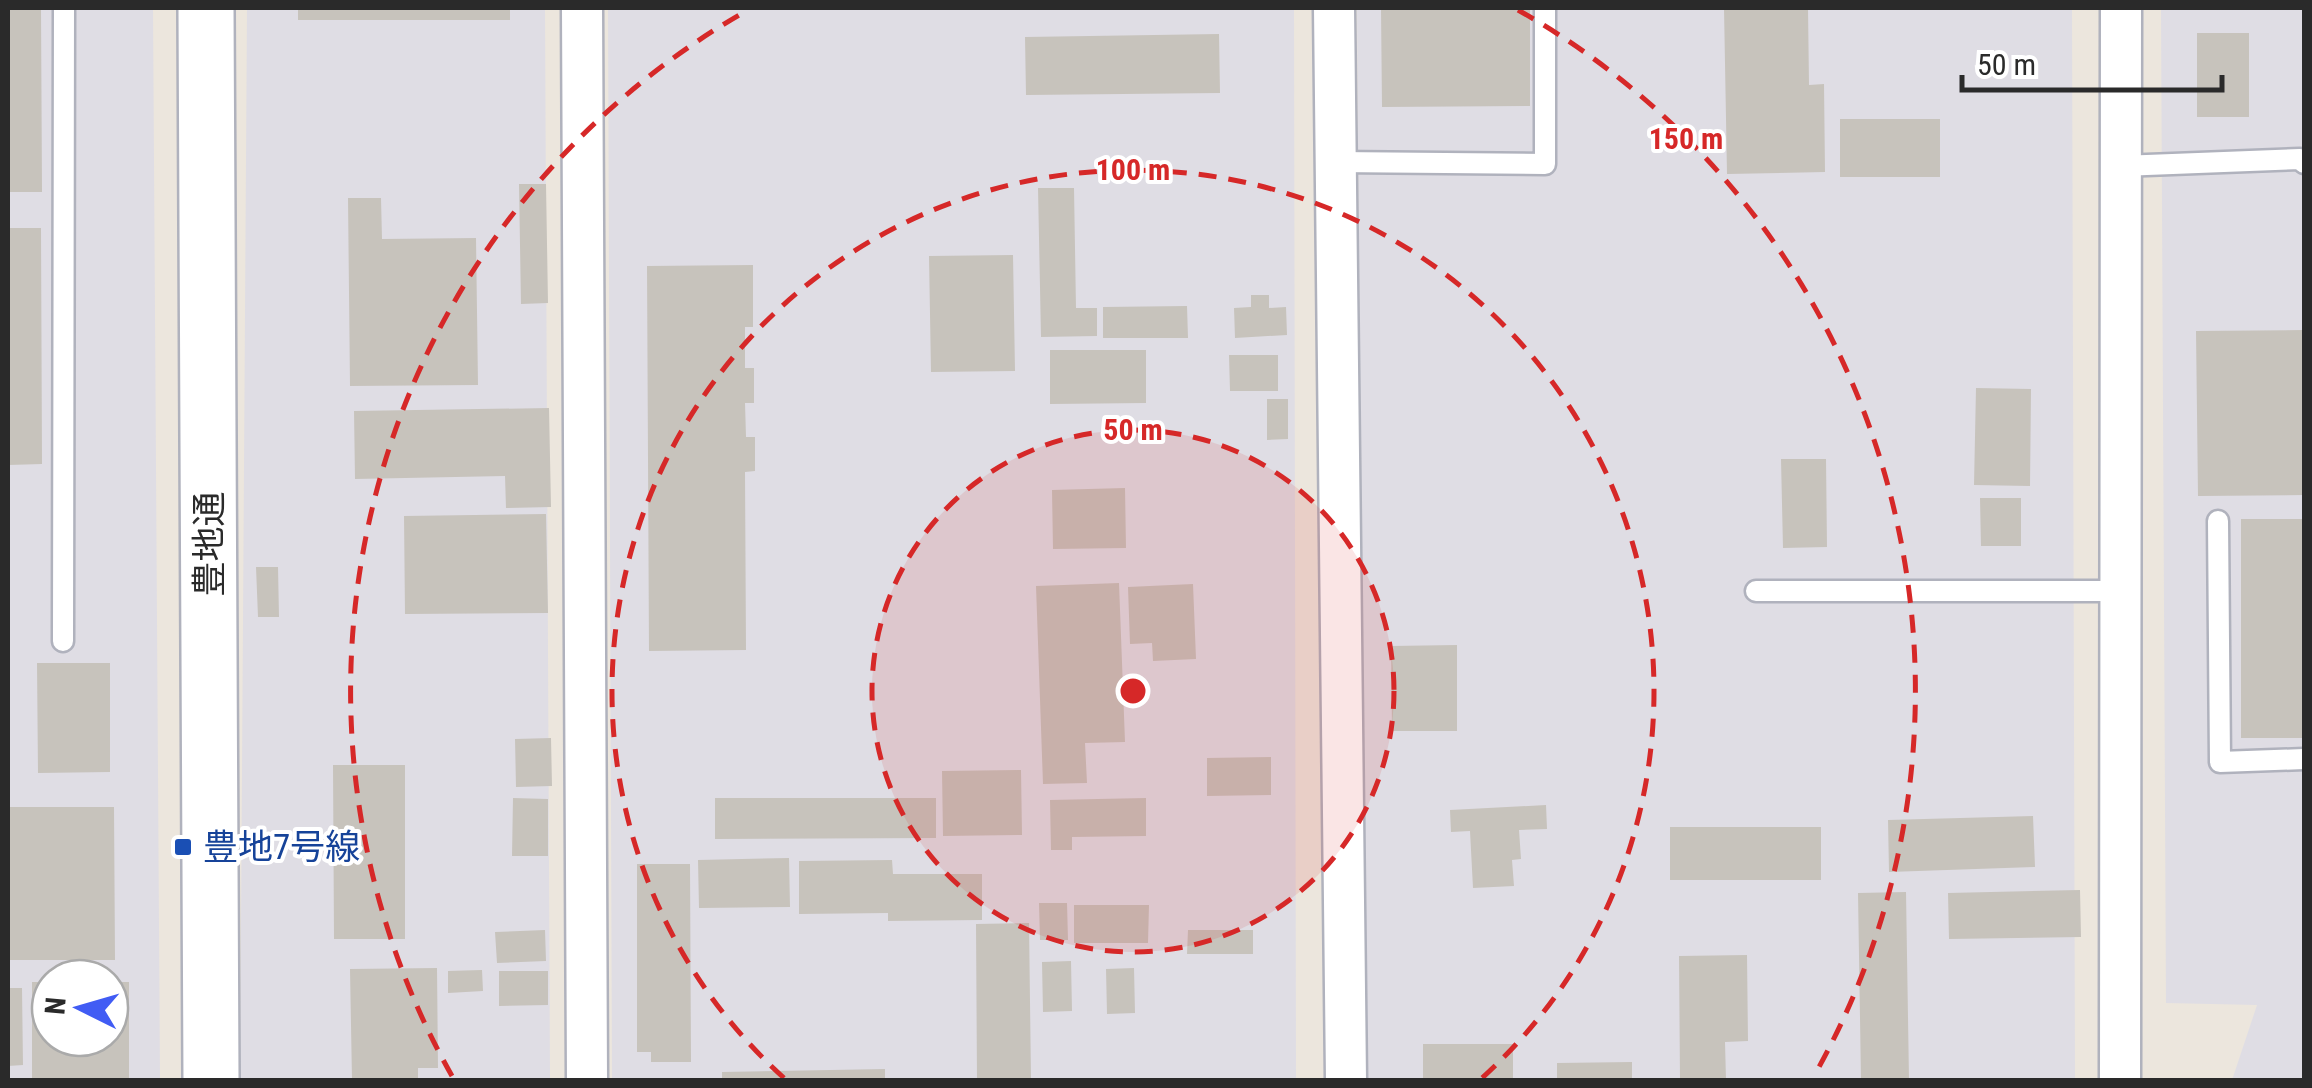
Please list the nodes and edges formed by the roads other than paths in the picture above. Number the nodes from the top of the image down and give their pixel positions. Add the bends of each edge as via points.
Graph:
1 (64, 8) edge
2 (206, 8) edge
3 (582, 8) edge
4 (1334, 8) edge
5 (1546, 8) edge
6 (2121, 8) edge
7 (1336, 162) junction
8 (2304, 163) edge
9 (2120, 166) junction
10 (2218, 521) dead end
11 (1756, 591) dead end
12 (2120, 592) junction
13 (63, 641) dead end
14 (2304, 759) edge
15 (211, 1080) edge
16 (587, 1080) edge
17 (1346, 1080) edge
18 (2120, 1080) edge

1 - 13 lane
2 - 15 main road, 豊地通
3 - 16 street
4 - 7 street
5 - 7 lane via 1546,164
6 - 9 street
7 - 17 street
8 - 9 lane
9 - 12 street
10 - 14 lane via 2220,762
11 - 12 lane
12 - 18 street

